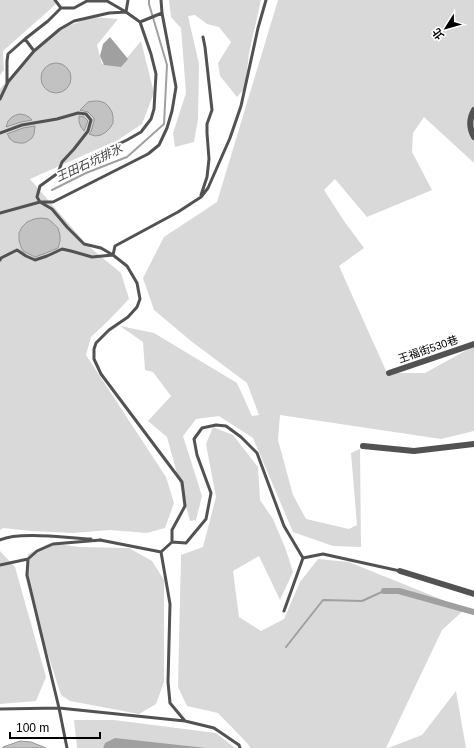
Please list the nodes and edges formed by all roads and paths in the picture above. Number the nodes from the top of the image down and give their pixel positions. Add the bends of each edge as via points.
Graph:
1 (55, 0) edge
2 (128, 0) edge
3 (161, 0) edge
4 (266, 0) edge
5 (87, 1) edge
6 (62, 8) junction
7 (126, 12) junction
8 (162, 13) junction
9 (140, 22) junction
10 (203, 37) dead end
11 (25, 39) junction
12 (34, 51) junction
13 (7, 84) junction
14 (0, 99) edge
15 (474, 110) edge
16 (0, 133) edge
17 (474, 138) edge
18 (58, 173) junction
19 (201, 197) junction
20 (40, 202) junction
21 (0, 213) edge
22 (113, 254) junction
23 (0, 260) edge
24 (474, 344) edge
25 (389, 373) dead end
26 (474, 444) edge
27 (363, 446) dead end
28 (0, 540) edge
29 (101, 540) junction
30 (172, 542) junction
31 (161, 552) junction
32 (303, 558) junction
33 (28, 559) junction
34 (0, 565) edge
35 (400, 570) joint
36 (474, 594) edge
37 (284, 611) dead end
38 (59, 708) junction
39 (0, 709) edge
40 (185, 721) junction
41 (67, 748) edge
42 (240, 748) edge

1 - 6 lane
2 - 7 lane
3 - 8 lane
4 - 19 lane via 241,106 230,138 208,188
5 - 6 lane via 74,8
5 - 7 lane via 107,1
6 - 11 lane
7 - 9 lane
7 - 12 lane via 74,21
8 - 9 lane
8 - 20 lane via 176,87 172,111 159,145 148,154 53,202
9 - 18 lane via 156,74 151,119 136,135
10 - 19 lane via 212,110 207,124 208,171
11 - 12 lane
11 - 13 lane via 8,54
12 - 13 lane
13 - 14 lane
15 - 17 street via 469,123
16 - 18 lane via 22,125 86,114 92,120 88,131 62,162
18 - 20 lane via 40,186 37,197
19 - 22 lane via 115,246
20 - 21 lane
20 - 22 lane via 52,209 84,244
22 - 23 lane via 92,257 62,249 35,260 16,250
22 - 30 lane via 127,266 137,283 140,299 137,308 128,317 96,343 94,359 101,374 182,482 185,506 172,530
24 - 25 street, 王福街530巷
26 - 27 street via 414,451
28 - 29 lane via 28,535
29 - 31 lane
29 - 33 lane via 53,544 37,551
30 - 31 lane
30 - 32 lane via 186,543 206,519 211,493 194,439 202,428 226,426 257,453 284,526
31 - 40 lane via 170,604 170,703
32 - 35 lane via 323,554
32 - 37 lane
33 - 34 lane
33 - 38 lane via 27,575
35 - 36 street
38 - 39 lane
38 - 40 lane
38 - 41 lane
40 - 42 lane via 214,728

